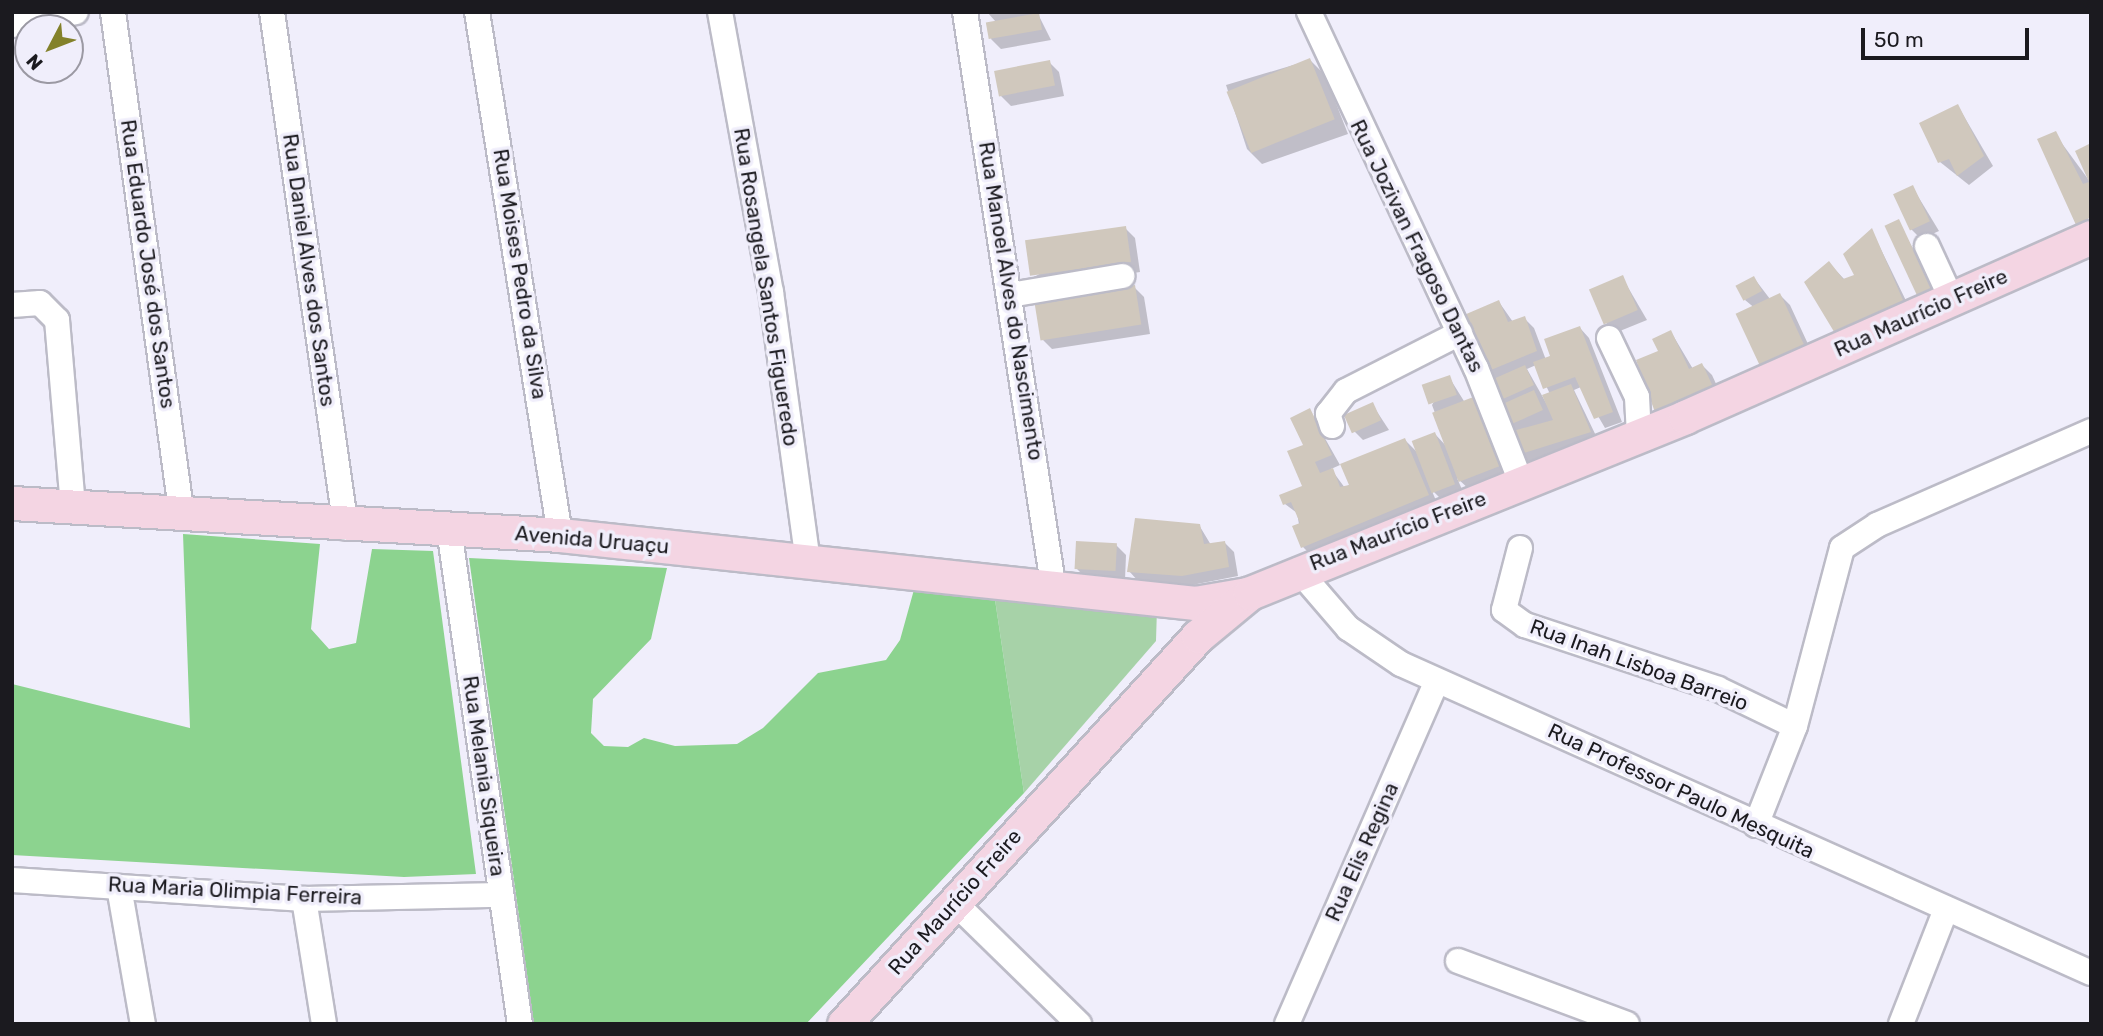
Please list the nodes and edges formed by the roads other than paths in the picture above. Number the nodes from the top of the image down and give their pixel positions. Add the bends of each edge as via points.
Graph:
1 (76, 12) edge
2 (113, 12) edge
3 (272, 12) edge
4 (477, 12) edge
5 (720, 12) edge
6 (965, 12) edge
7 (1310, 12) edge
8 (12, 25) edge
9 (2091, 237) edge
10 (1927, 246) dead end
11 (1122, 276) dead end
12 (1010, 295) junction
13 (1952, 300) junction
14 (12, 305) edge
15 (1460, 333) junction
16 (1609, 338) dead end
17 (1332, 426) dead end
18 (2091, 431) edge
19 (1639, 435) junction
20 (1521, 482) junction
21 (12, 503) edge
22 (73, 505) junction
23 (182, 517) junction
24 (346, 528) junction
25 (449, 529) junction
26 (560, 536) junction
27 (1520, 548) dead end
28 (808, 562) junction
29 (1298, 570) junction
30 (1054, 590) junction
31 (1250, 593) junction
32 (1171, 601) junction
33 (1180, 655) junction
34 (1437, 681) junction
35 (1795, 726) junction
36 (1756, 825) junction
37 (12, 880) edge
38 (119, 887) junction
39 (501, 895) junction
40 (304, 899) junction
41 (954, 902) junction
42 (1945, 912) junction
43 (1458, 961) dead end
44 (2091, 973) edge
45 (143, 1024) edge
46 (324, 1024) edge
47 (520, 1024) edge
48 (844, 1024) edge
49 (1079, 1024) edge
50 (1287, 1024) edge
51 (1627, 1024) edge
52 (1901, 1024) edge

1 - 8 street
2 - 23 street, Rua Eduardo José dos Santos
3 - 24 street, Rua Daniel Alves dos Santos
4 - 26 street, Rua Moises Pedro da Silva
5 - 28 street, Rua Rosangela Santos Figueredo via 771,292
6 - 12 street, Rua Manoel Alves do Nascimento
7 - 15 street, Rua Jozivan Fragoso Dantas
9 - 13 street, Rua Maurício Freire
10 - 13 street
11 - 12 street
12 - 30 street, Rua Manoel Alves do Nascimento
13 - 19 street, Rua Maurício Freire
14 - 22 street via 40,303 57,320
15 - 17 street via 1346,391 1328,414
15 - 20 street, Rua Jozivan Fragoso Dantas
16 - 19 street via 1637,397
18 - 35 street via 1847,542 1833,567
19 - 20 street, Rua Maurício Freire
20 - 29 street, Rua Maurício Freire
21 - 22 street, Avenida Uruaçu
22 - 23 street, Avenida Uruaçu
23 - 24 street, Avenida Uruaçu
24 - 25 street, Avenida Uruaçu
25 - 26 street, Avenida Uruaçu
25 - 39 street, Rua Melania Siqueira
26 - 28 street, Avenida Uruaçu
27 - 35 street, Rua Inah Lisboa Barreio via 1504,610 1525,625 1718,689
28 - 30 street, Avenida Uruaçu
29 - 31 street, Rua Maurício Freire
29 - 34 street, Rua Professor Paulo Mesquita via 1348,628
30 - 32 street, Avenida Uruaçu
31 - 32 street, Avenida Uruaçu
31 - 33 street, Rua Maurício Freire
32 - 33 street via 1183,612
33 - 41 street, Rua Maurício Freire
34 - 36 street, Rua Professor Paulo Mesquita
34 - 50 street, Rua Elis Regina
35 - 36 street
36 - 42 street, Rua Professor Paulo Mesquita
37 - 38 street, Rua Maria Olimpia Ferreira
38 - 40 street, Rua Maria Olimpia Ferreira
38 - 45 street
39 - 40 street, Rua Maria Olimpia Ferreira
39 - 47 street, Rua Melania Siqueira
40 - 46 street
41 - 48 street, Rua Maurício Freire
41 - 49 street
42 - 44 street, Rua Professor Paulo Mesquita
42 - 52 street
43 - 51 street

